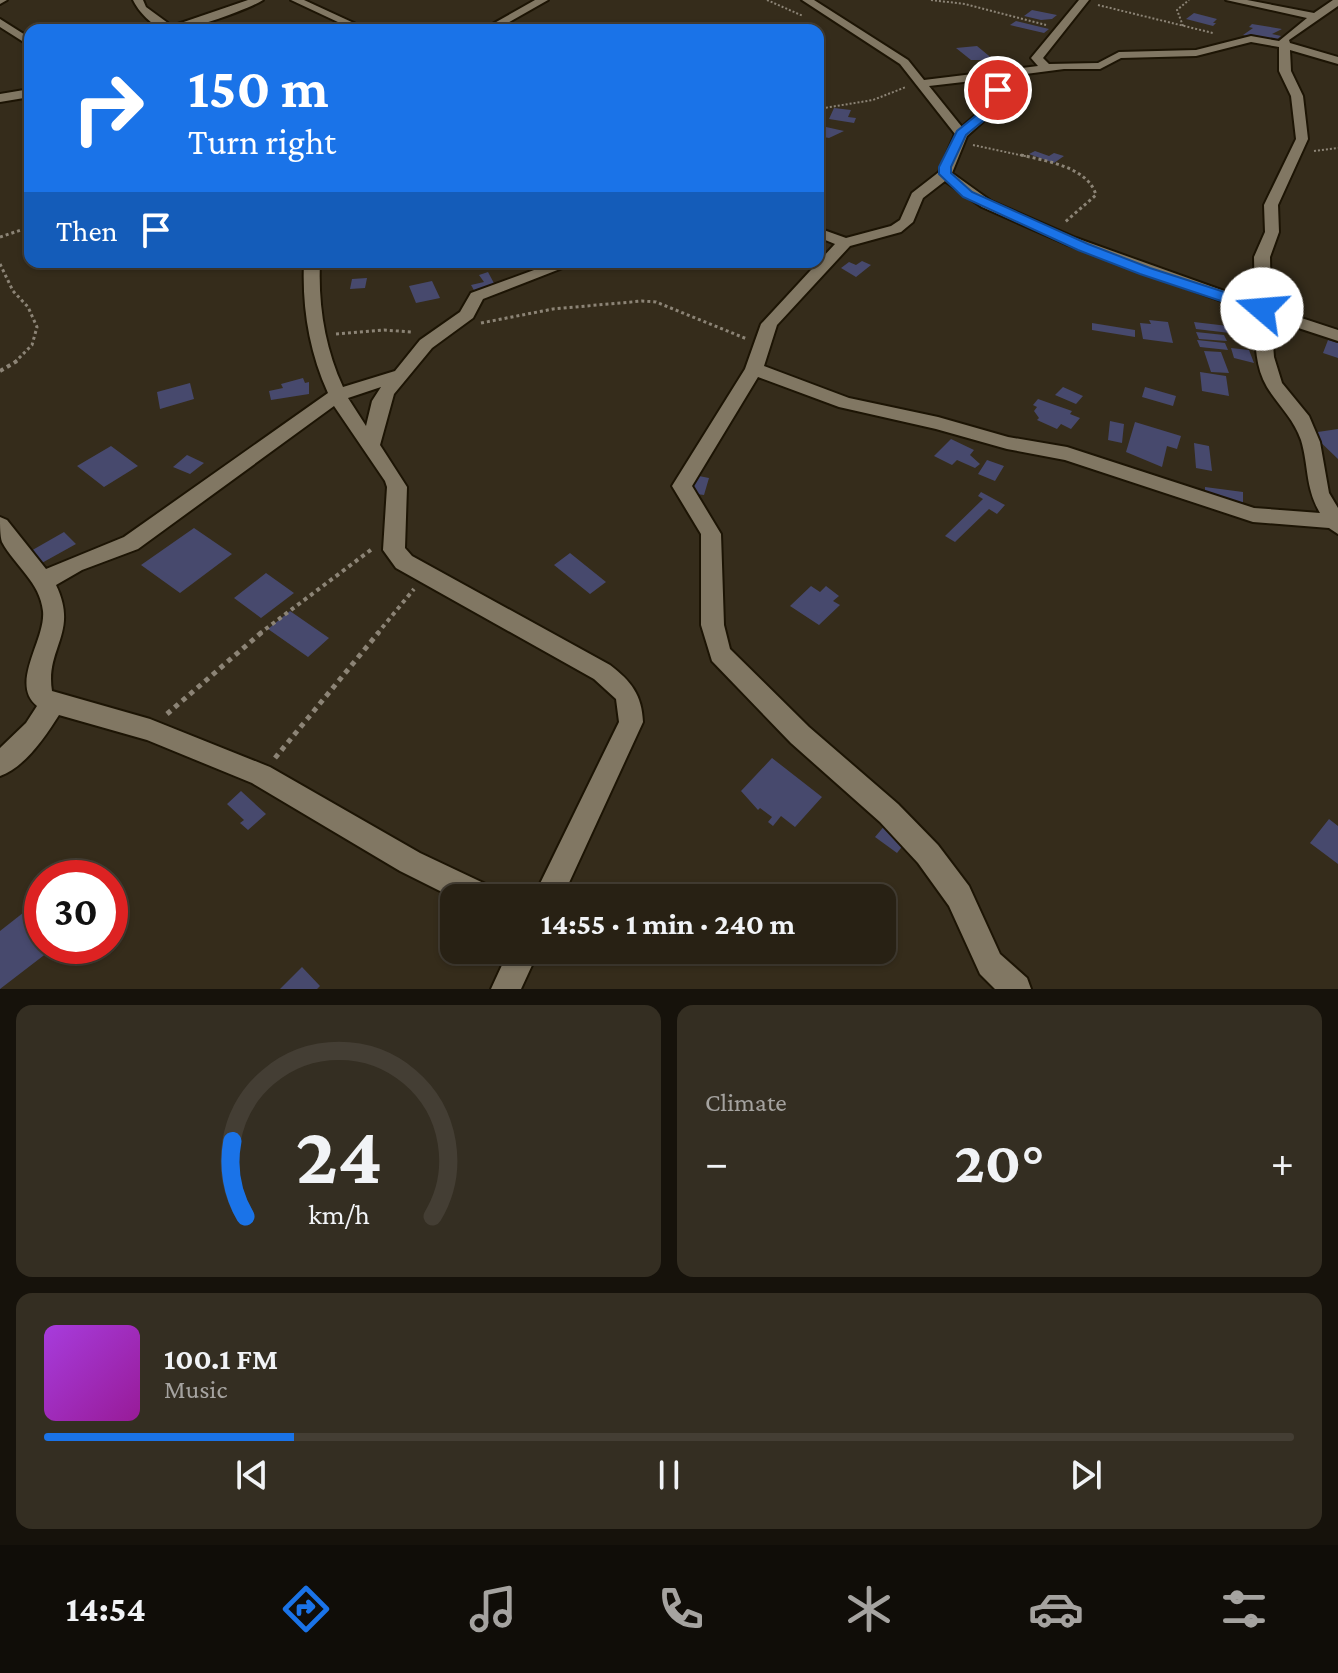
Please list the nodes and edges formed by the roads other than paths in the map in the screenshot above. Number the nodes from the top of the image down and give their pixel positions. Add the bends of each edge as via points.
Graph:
1 (138, 0) edge
2 (258, 0) edge
3 (296, 0) edge
4 (543, 0) edge
5 (807, 0) edge
6 (1084, 0) edge
7 (1231, 0) edge
8 (1338, 1) edge
9 (1314, 16) junction
10 (0, 22) edge
11 (163, 24) edge
12 (188, 24) edge
13 (350, 24) edge
14 (498, 24) edge
15 (24, 39) edge
16 (1283, 45) junction
17 (1338, 61) edge
18 (1047, 69) junction
19 (1005, 75) junction
20 (920, 83) junction
21 (24, 94) edge
22 (0, 98) edge
23 (960, 137) junction
24 (945, 174) junction
25 (824, 234) edge
26 (845, 243) junction
27 (824, 265) edge
28 (312, 268) edge
29 (553, 268) edge
30 (822, 268) edge
31 (1262, 309) junction
32 (1338, 336) edge
33 (754, 369) junction
34 (402, 374) junction
35 (337, 395) junction
36 (370, 446) junction
37 (1335, 524) edge
38 (0, 525) edge
39 (42, 583) junction
40 (53, 703) junction
41 (0, 765) edge
42 (455, 884) edge
43 (554, 884) edge
44 (518, 964) edge
45 (506, 989) edge
46 (1016, 989) edge

1 - 11 street
2 - 12 street
3 - 13 street
4 - 14 street
5 - 20 street via 887,49
6 - 18 street via 1037,58
7 - 9 street
8 - 9 street
9 - 16 street
10 - 15 street
16 - 17 street
16 - 18 street via 1251,39 1196,53 1119,55 1100,66
16 - 31 street via 1302,139 1271,205 1272,232 1262,257
18 - 19 street
19 - 20 street
19 - 23 street via 992,107
20 - 23 street via 953,120
21 - 22 street
23 - 24 street
24 - 26 street via 917,196 906,222 896,229
24 - 31 street via 967,194 1052,234
25 - 26 street
26 - 27 street
28 - 35 street via 318,336
29 - 34 street via 481,293 467,315 426,344
30 - 33 street via 769,324
31 - 32 street
31 - 37 street via 1265,357 1274,384 1302,420 1319,493
33 - 37 street via 845,403 1067,454 1253,515
33 - 46 street via 682,486 711,532 713,640 730,667 928,854 959,896 990,964
34 - 35 street
34 - 36 street via 381,401
35 - 36 street
35 - 39 street via 131,543 69,565
36 - 43 street via 397,487 394,550 404,562 602,672 631,701 631,722
38 - 39 street
39 - 40 street via 55,622 38,686 42,697
40 - 41 street via 35,731
40 - 42 street via 150,730 261,775
44 - 45 street

